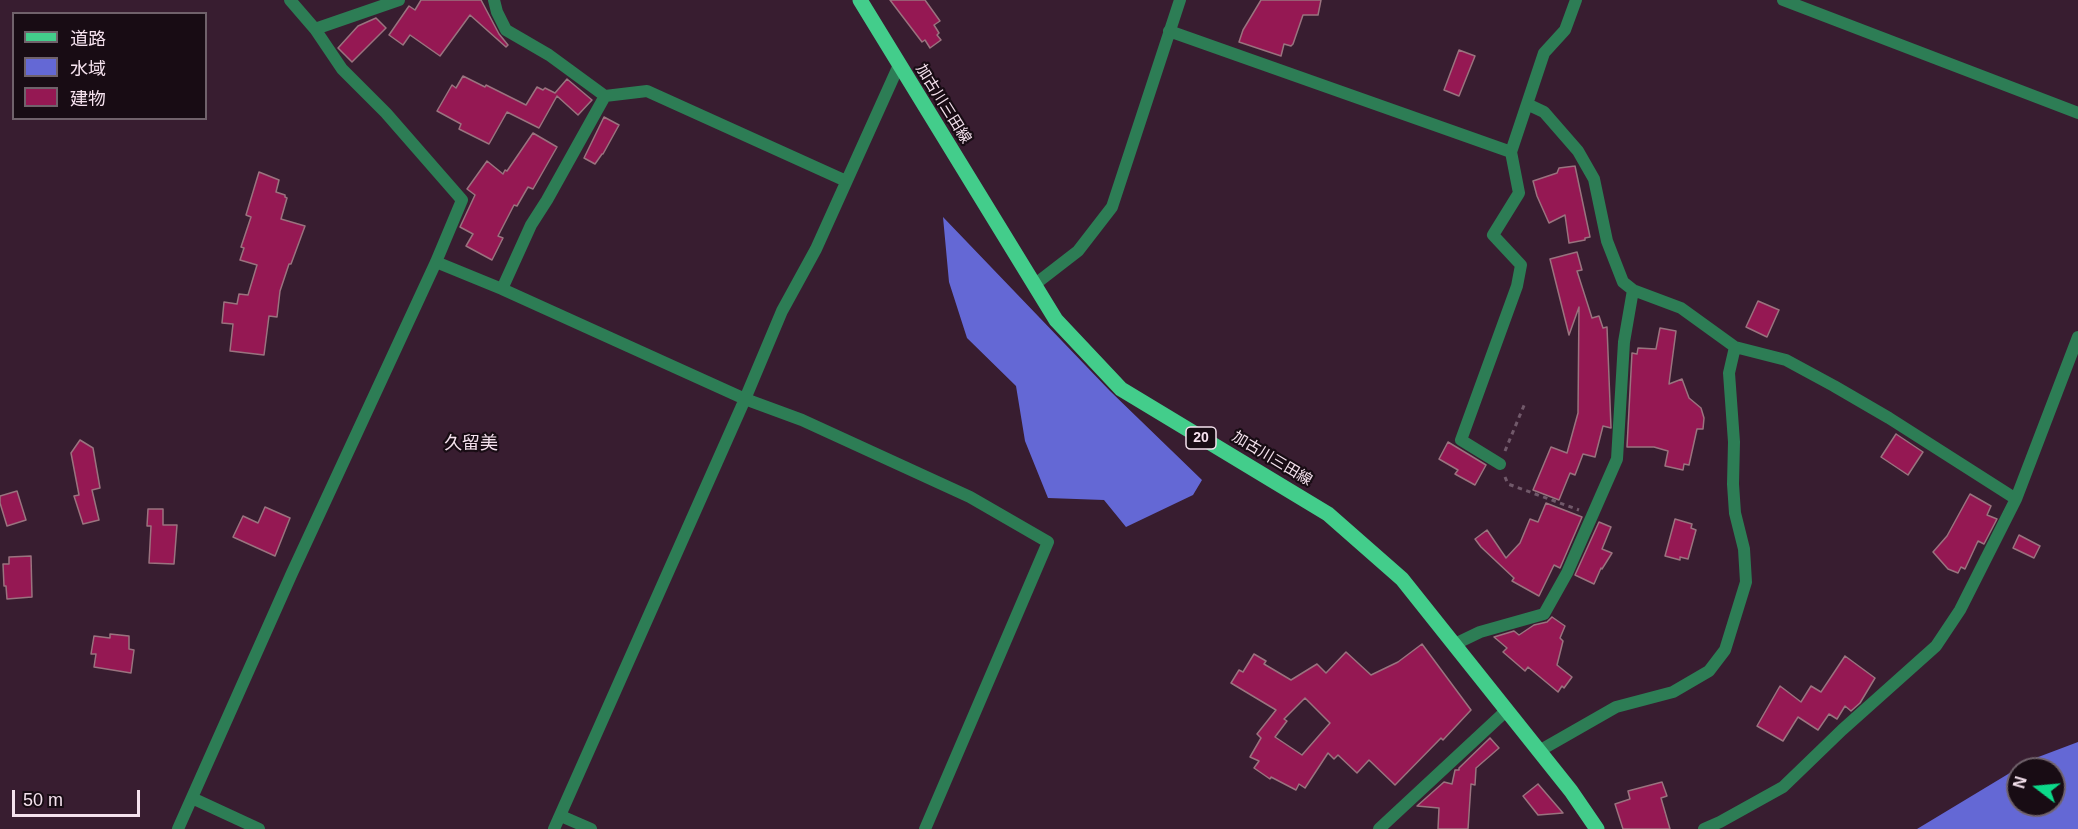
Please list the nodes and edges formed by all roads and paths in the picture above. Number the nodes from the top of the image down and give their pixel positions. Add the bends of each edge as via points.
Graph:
1 (290, 0) edge
2 (399, 0) edge
3 (494, 0) edge
4 (860, 0) edge
5 (1180, 0) edge
6 (1576, 0) edge
7 (1783, 0) edge
8 (315, 29) junction
9 (1169, 31) junction
10 (898, 65) junction
11 (605, 96) junction
12 (1527, 104) junction
13 (2078, 112) edge
14 (1511, 152) junction
15 (846, 181) junction
16 (436, 262) junction
17 (1034, 285) junction
18 (502, 289) junction
19 (1633, 291) junction
20 (2078, 337) edge
21 (1736, 347) junction
22 (745, 399) junction
23 (1525, 403) dead end
24 (1500, 464) junction
25 (2016, 499) junction
26 (1592, 514) junction
27 (1455, 644) junction
28 (1508, 710) junction
29 (1539, 751) junction
30 (192, 798) junction
31 (561, 816) junction
32 (178, 829) edge
33 (259, 829) edge
34 (554, 829) edge
35 (591, 829) edge
36 (925, 829) edge
37 (1378, 829) edge
38 (1597, 829) edge
39 (1704, 829) edge

1 - 8 street
2 - 8 street
3 - 11 street via 506,30 549,55
4 - 10 main road, 加古川三田線 / 20
5 - 9 street
6 - 12 street via 1565,30 1544,53
7 - 13 street
8 - 16 street via 342,69 462,200
9 - 14 street
9 - 17 street via 1112,207 1078,251
10 - 15 street
10 - 17 main road, 加古川三田線 / 20
11 - 15 street via 647,91
11 - 18 street via 531,225
12 - 14 street
12 - 19 street via 1544,112 1578,151 1594,178 1607,241 1623,282
14 - 24 street via 1519,193 1493,235 1521,265 1461,441
15 - 22 street via 782,312
16 - 18 street
16 - 30 street via 291,573
17 - 27 main road, 加古川三田線 / 20 via 1056,320 1121,389 1328,514 1402,579
18 - 22 street
19 - 21 street via 1681,308
19 - 26 street via 1624,342 1617,459
20 - 25 street
21 - 25 street via 1786,360 1834,386
21 - 29 street via 1729,373 1733,484 1746,582 1725,650 1709,671 1673,692 1616,707
22 - 31 street
22 - 36 street via 802,420 970,497 1048,542
23 - 24 path
24 - 26 path via 1508,484
25 - 39 street via 1960,610 1936,646 1783,787
26 - 27 street via 1544,614 1480,632
27 - 28 main road, 加古川三田線 / 20
28 - 29 main road, 加古川三田線 / 20
28 - 37 street
29 - 38 main road, 加古川三田線 / 20
30 - 32 street
30 - 33 street
31 - 34 street
31 - 35 street

